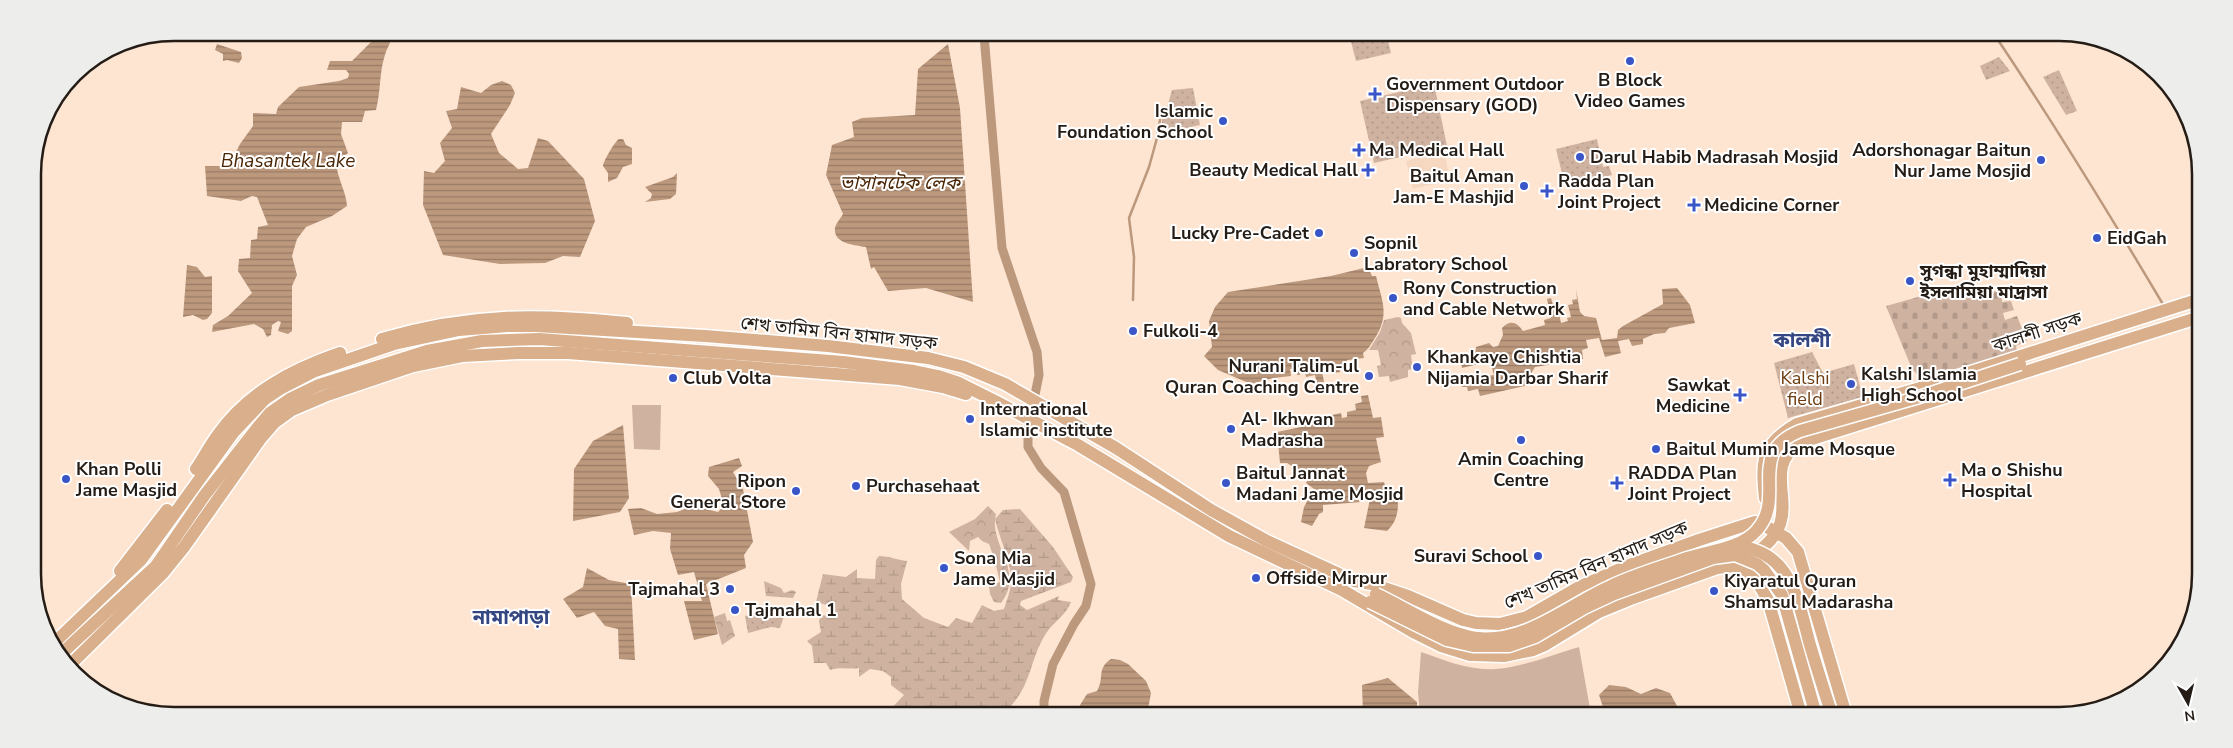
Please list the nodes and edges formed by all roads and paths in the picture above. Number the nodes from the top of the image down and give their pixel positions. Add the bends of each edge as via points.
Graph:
1 (2192, 302) edge
2 (2192, 320) edge
3 (2132, 321) junction
4 (1005, 384) junction
5 (995, 401) junction
6 (1755, 522) junction
7 (1736, 528) junction
8 (1777, 533) junction
9 (1733, 546) junction
10 (1749, 558) junction
11 (1729, 566) junction
12 (1772, 580) junction
13 (1354, 581) junction
14 (1342, 590) junction
15 (1574, 590) junction
16 (1373, 598) junction
17 (1587, 618) junction
18 (64, 627) dead end
19 (59, 639) edge
20 (66, 650) edge
21 (74, 661) edge
22 (1798, 706) edge
23 (1807, 706) edge
24 (1814, 706) edge
25 (1819, 706) edge
26 (1829, 706) edge
27 (1843, 706) edge

1 - 3 main road, কালশী সড়ক
2 - 8 main road via 1808,440 1792,448 1780,470 1783,514
3 - 6 main road, কালশী সড়ক via 1797,424 1780,434 1767,451 1762,470 1765,504
3 - 9 main road, bridge via 2106,335 2020,364 1787,437 1775,448 1769,461 1770,502 1764,521 1749,538
4 - 13 main road, শেখ তামিম বিন হামাদ সড়ক via 1116,448 1211,510 1267,541
4 - 18 main road via 997,374 970,363 863,342 562,317 512,316 418,328 315,362 270,384 245,404 217,436 121,570
4 - 19 main road, শেখ তামিম বিন হামাদ সড়ক via 964,367 928,358 705,336 507,326 459,330 394,344 315,371 265,399 223,445 141,560
5 - 14 main road, শেখ তামিম বিন হামাদ সড়ক via 1059,435 1229,536
5 - 20 main road, শেখ তামিম বিন হামাদ সড়ক via 959,383 914,371 843,362 539,339 482,341 404,357 319,385 270,413 204,496 156,566
5 - 21 main road via 900,379 568,353 462,356 380,376 292,410 274,423 163,573
6 - 7 main road, শেখ তামিম বিন হামাদ সড়ক
6 - 8 main road
7 - 10 main road via 1748,531 1756,538 1756,547
7 - 15 main road, শেখ তামিম বিন হামাদ সড়ক via 1626,566
8 - 10 main road, শেখ তামিম বিন হামাদ সড়ক
8 - 27 main road via 1793,545 1802,561
9 - 16 main road, bridge via 1704,552 1612,585 1532,628 1502,637 1477,638 1455,632
9 - 25 main road, bridge via 1765,560 1779,577
9 - 26 main road, bridge via 1745,546 1767,556 1788,579
10 - 11 main road, শেখ তামিম বিন হামাদ সড়ক
11 - 17 main road, শেখ তামিম বিন হামাদ সড়ক via 1633,598
11 - 22 main road via 1742,568 1754,576 1768,600
12 - 16 main road, bridge via 1757,564 1743,558 1725,555 1712,558 1614,594 1528,640 1496,647 1447,640
12 - 23 main road, bridge
12 - 24 main road, bridge via 1785,605
13 - 15 main road, শেখ তামিম বিন হামাদ সড়ক via 1408,596 1463,620 1489,625 1527,617
13 - 16 main road
14 - 16 main road
14 - 17 main road, শেখ তামিম বিন হামাদ সড়ক via 1441,646 1480,656 1504,656 1533,650
15 - 17 main road via 1571,597 1573,609 1577,615

